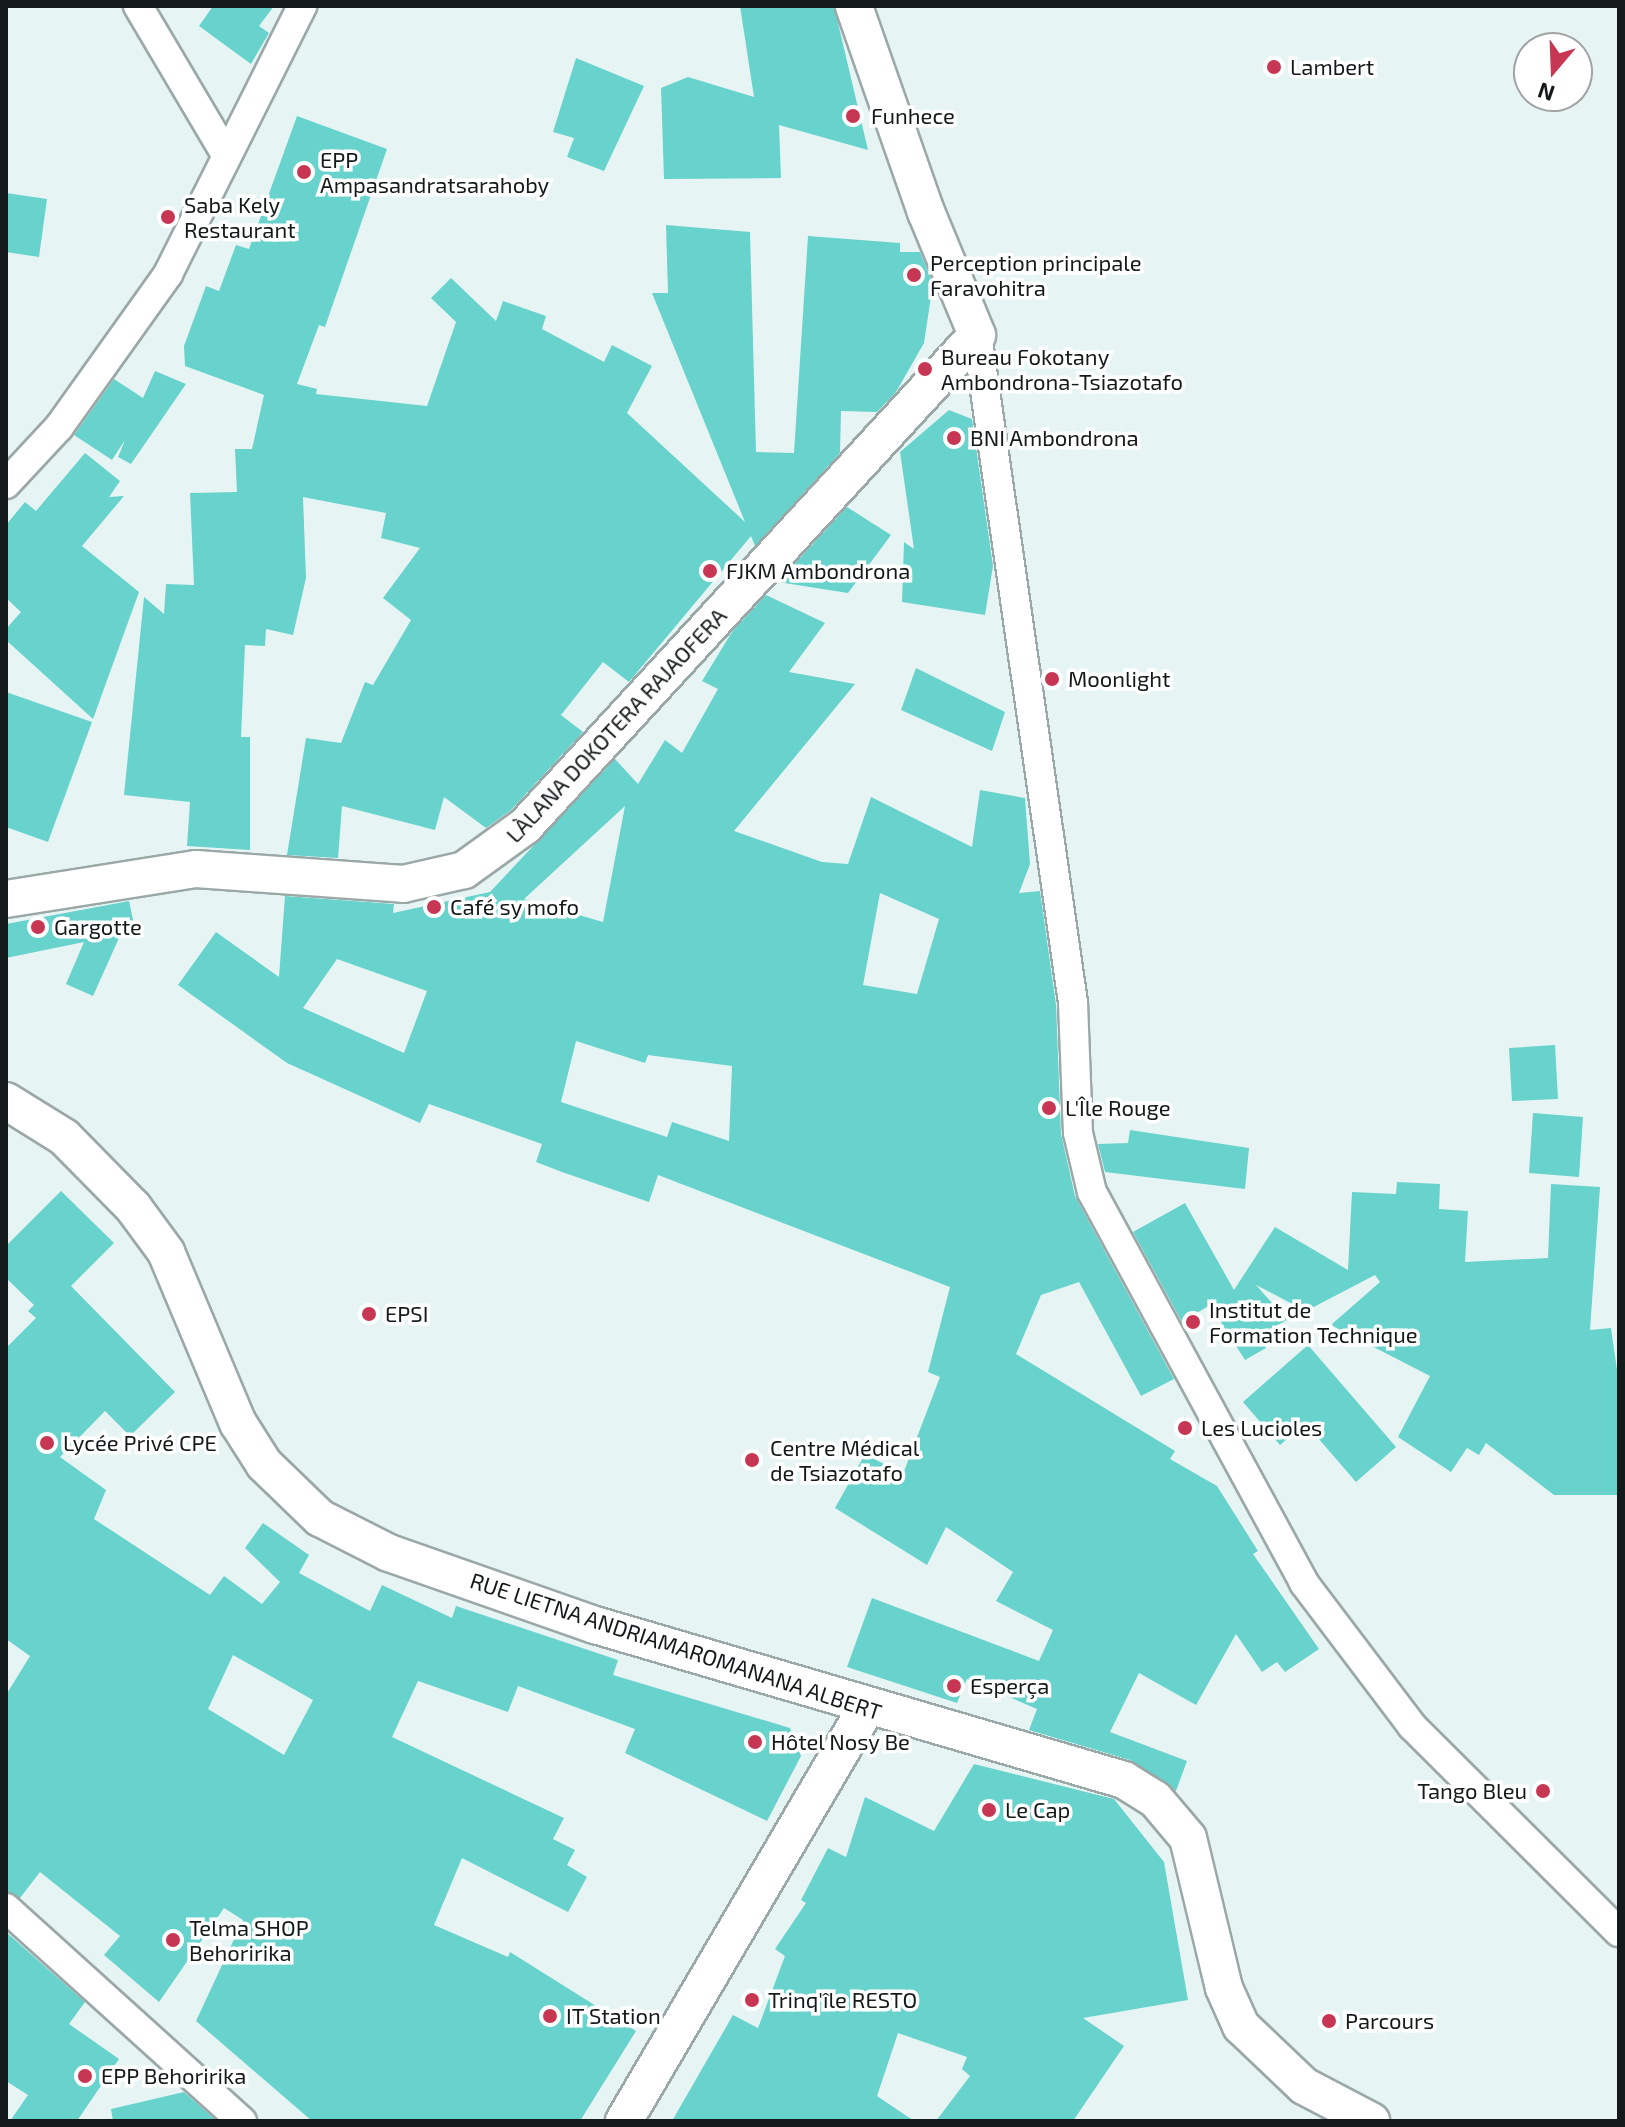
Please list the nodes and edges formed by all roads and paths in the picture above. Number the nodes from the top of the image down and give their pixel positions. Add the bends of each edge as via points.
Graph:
1 (138, 6) edge
2 (302, 6) edge
3 (854, 6) edge
4 (225, 153) junction
5 (977, 335) junction
6 (6, 484) edge
7 (6, 899) edge
8 (6, 1101) edge
9 (867, 1707) junction
10 (6, 1908) edge
11 (1619, 1932) edge
12 (242, 2121) edge
13 (624, 2121) edge
14 (1371, 2121) edge

1 - 4 street
2 - 4 street
3 - 5 street via 926,212
4 - 6 street via 168,274 59,427
5 - 7 street, LÀLANA DOKOTERA RAJAOFERA via 493,854 464,870 403,884 196,869
5 - 11 street via 1073,1003 1078,1133 1092,1192 1304,1583 1412,1726
8 - 9 street, RUE LIETNA ANDRIAMAROMANANA ALBERT via 64,1137 133,1207 166,1252 238,1423 264,1464 320,1518 389,1553 595,1625
9 - 13 street
9 - 14 street, RUE LIETNA ANDRIAMAROMANANA ALBERT via 1090,1766 1155,1799 1177,1821 1196,1860 1224,1988 1241,2026 1304,2086
10 - 12 street

